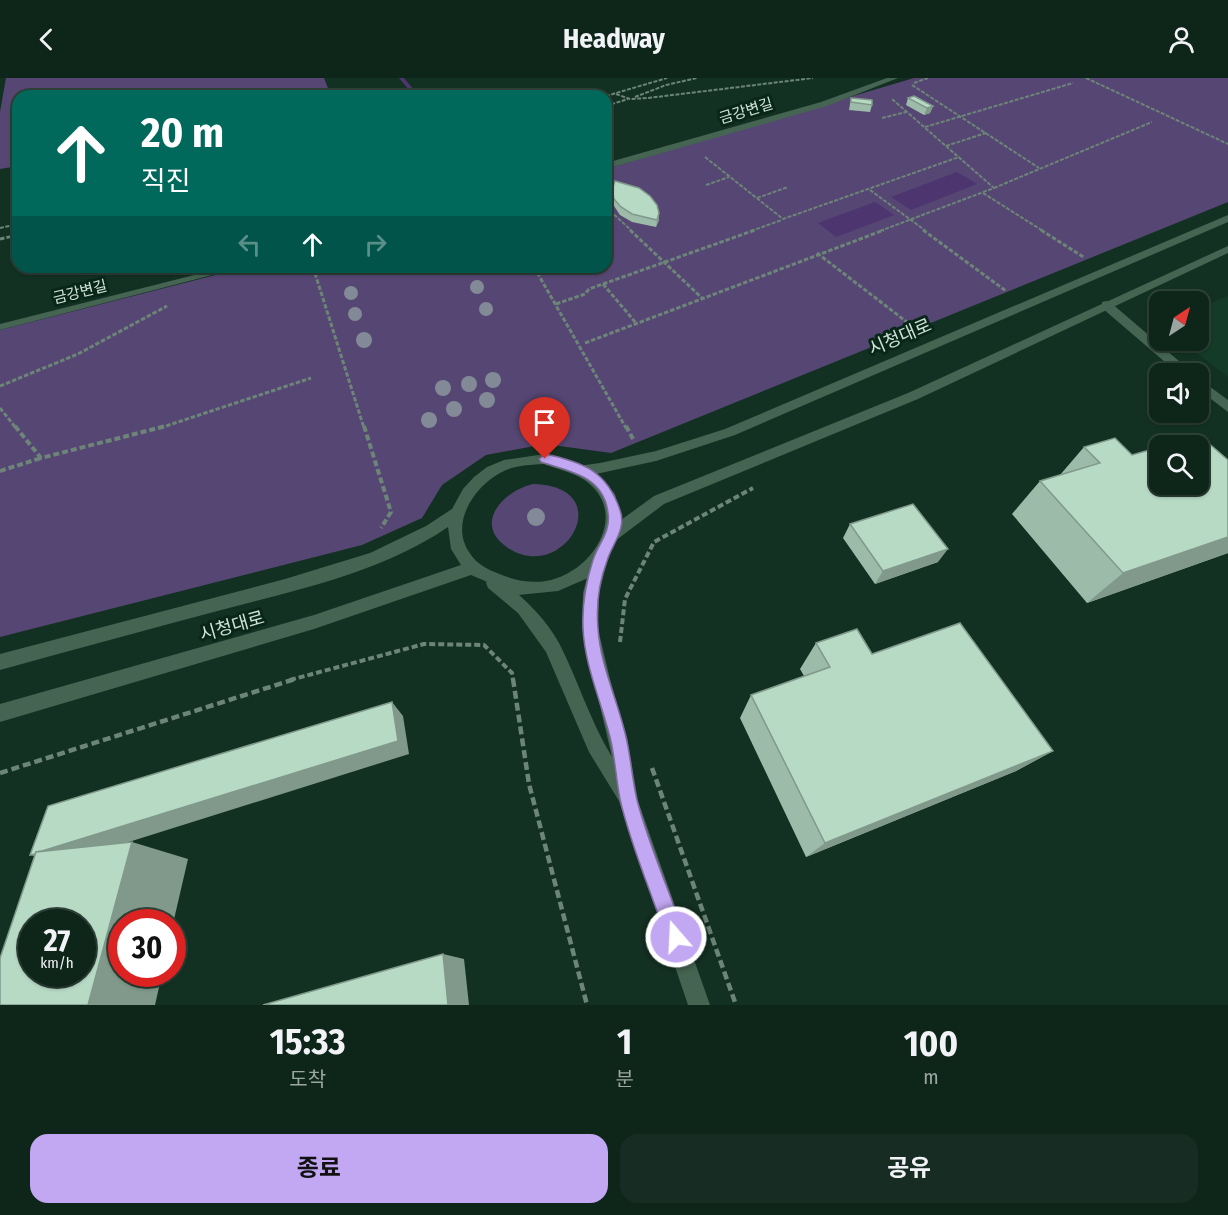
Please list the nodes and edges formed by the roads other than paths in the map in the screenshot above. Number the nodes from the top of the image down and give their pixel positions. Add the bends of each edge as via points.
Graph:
1 (894, 78) edge
2 (612, 164) edge
3 (1228, 218) edge
4 (1228, 249) edge
5 (214, 273) edge
6 (1106, 305) junction
7 (0, 327) edge
8 (1175, 363) edge
9 (1209, 391) edge
10 (1228, 406) edge
11 (581, 470) junction
12 (457, 513) junction
13 (613, 536) junction
14 (600, 558) junction
15 (472, 568) junction
16 (494, 583) junction
17 (0, 662) edge
18 (0, 713) edge
19 (629, 801) junction
20 (699, 1005) edge

1 - 2 lane, 금강변길 via 824,104
3 - 11 street, 시청대로 via 730,432 645,459
4 - 6 street
5 - 7 lane, 금강변길
6 - 8 street
6 - 13 street via 913,396 658,500
9 - 10 street
11 - 12 street via 545,459 519,461 494,470 473,484
11 - 13 street via 592,475 607,492 615,513
12 - 15 street via 454,526 458,549
12 - 17 street, 시청대로 via 407,544 310,579
13 - 14 street
14 - 16 street via 580,576 553,587 523,589
14 - 19 street via 591,593 590,629 618,737
15 - 16 street
15 - 18 street, 시청대로 via 314,622
16 - 19 street via 524,608 552,647 595,746
19 - 20 street

